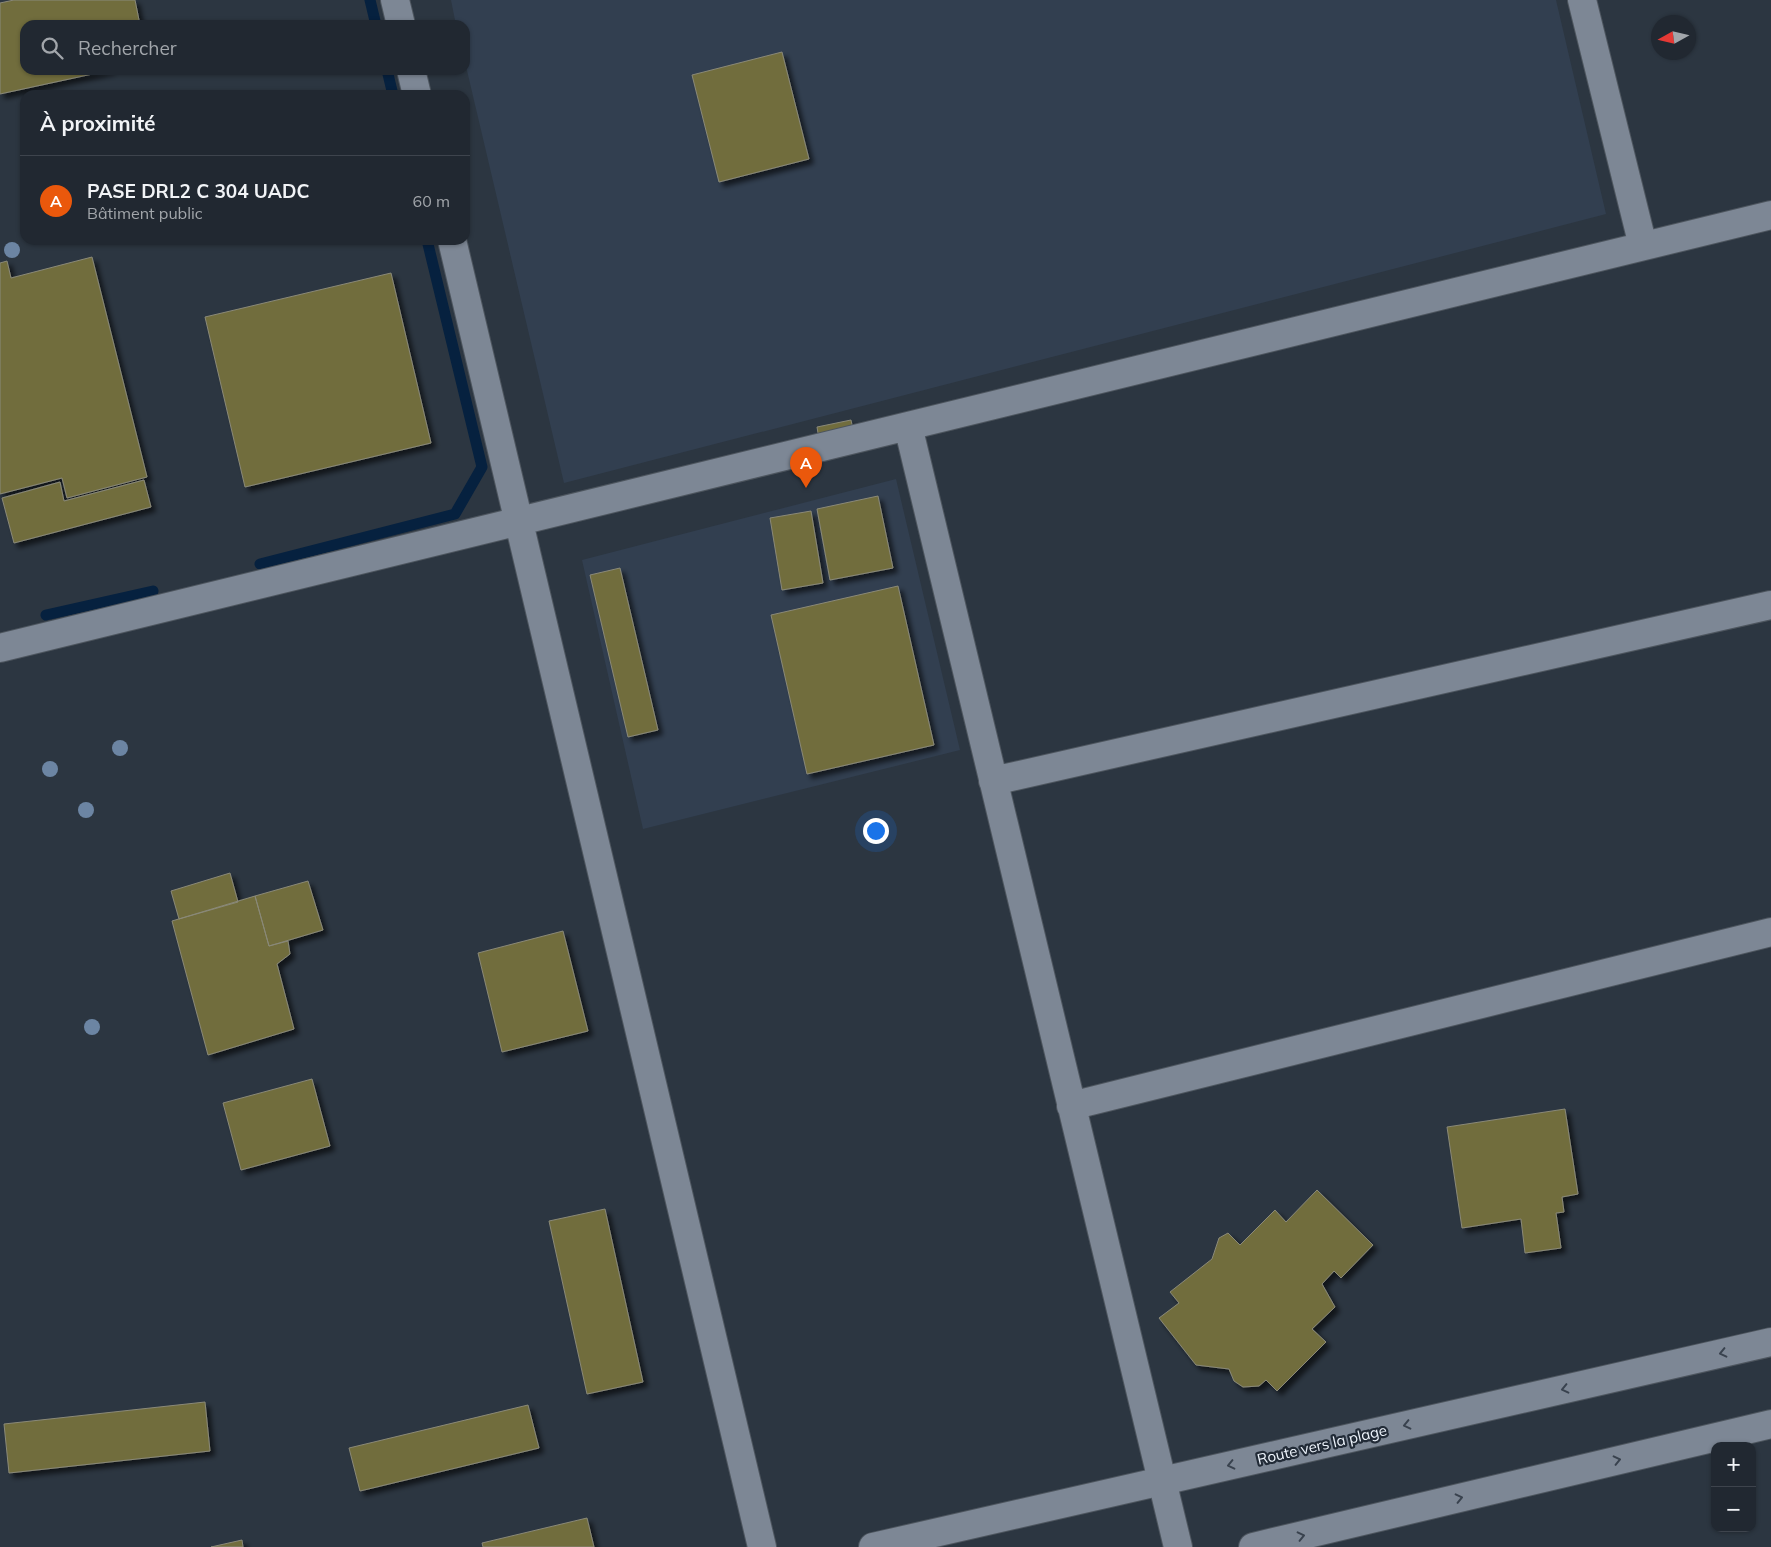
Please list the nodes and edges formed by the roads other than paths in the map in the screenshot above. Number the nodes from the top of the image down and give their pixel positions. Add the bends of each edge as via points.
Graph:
1 (395, 0) edge
2 (1582, 0) edge
3 (400, 20) edge
4 (412, 75) edge
5 (416, 90) edge
6 (1771, 215) edge
7 (453, 245) edge
8 (1643, 246) junction
9 (908, 426) junction
10 (518, 521) junction
11 (1771, 605) edge
12 (0, 648) edge
13 (993, 781) junction
14 (1771, 932) edge
15 (1071, 1106) junction
16 (1771, 1342) edge
17 (1771, 1424) edge
18 (1162, 1481) junction
19 (762, 1547) edge
20 (873, 1547) edge
21 (1178, 1547) edge
22 (1253, 1547) edge

1 - 3 street
2 - 8 street
4 - 5 street
6 - 8 street
7 - 10 street
8 - 9 street
9 - 10 street
9 - 13 street
10 - 12 street
10 - 19 street
11 - 13 street
13 - 15 street
14 - 15 street
15 - 18 street
16 -> 18 street, Route vers la plage
22 -> 17 street
18 - 20 street, Route vers la plage
18 - 21 street

